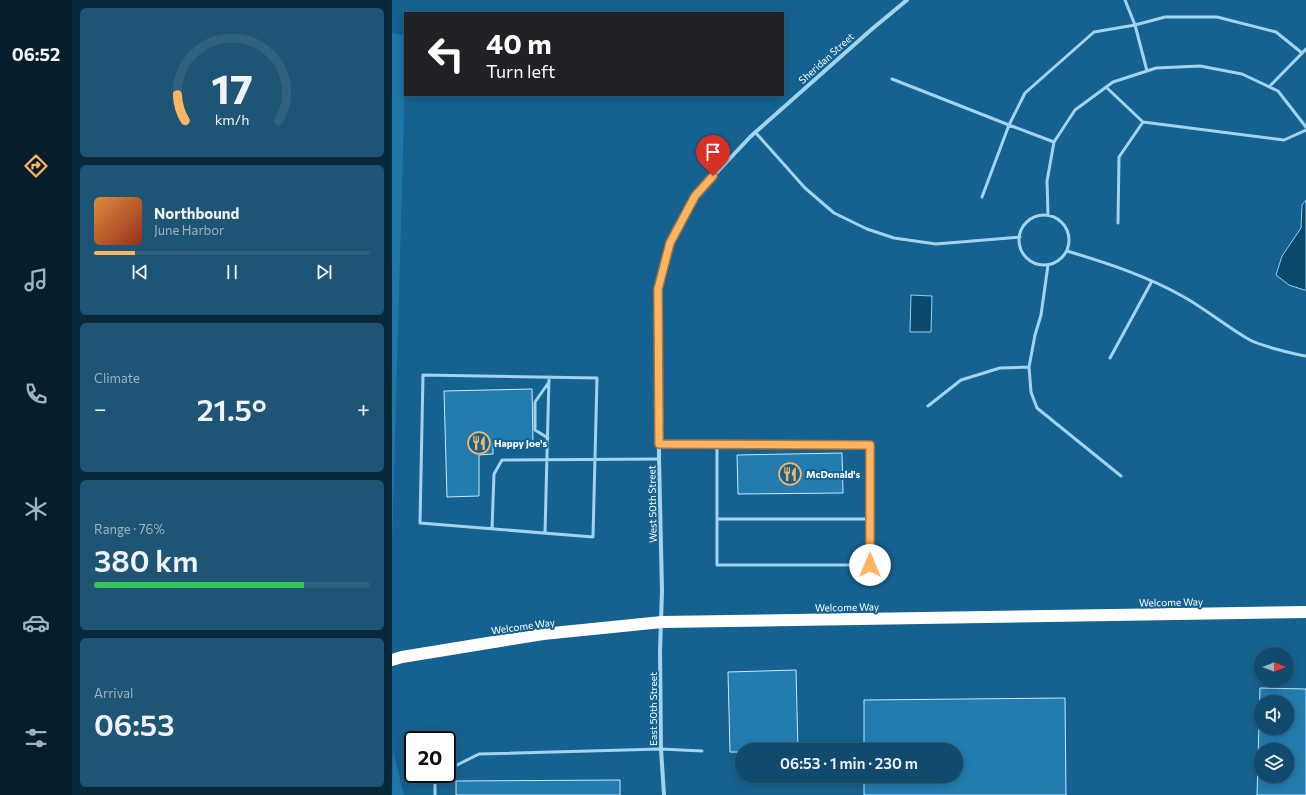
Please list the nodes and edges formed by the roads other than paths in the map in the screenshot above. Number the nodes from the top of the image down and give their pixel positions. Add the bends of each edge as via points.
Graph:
1 (907, 0) edge
2 (1125, 0) edge
3 (1136, 25) junction
4 (1306, 49) edge
5 (1302, 53) junction
6 (1147, 71) junction
7 (892, 79) dead end
8 (1106, 87) junction
9 (1269, 87) junction
10 (1143, 122) junction
11 (1009, 125) junction
12 (1306, 127) edge
13 (1306, 130) edge
14 (755, 132) junction
15 (1054, 142) junction
16 (982, 197) dead end
17 (1048, 215) junction
18 (1118, 223) dead end
19 (1020, 237) junction
20 (670, 243) joint
21 (1067, 251) junction
22 (1048, 265) junction
23 (1152, 281) junction
24 (1306, 356) edge
25 (1110, 358) dead end
26 (1029, 367) junction
27 (549, 377) junction
28 (549, 382) junction
29 (928, 406) dead end
30 (548, 438) junction
31 (659, 444) junction
32 (718, 445) junction
33 (548, 459) junction
34 (596, 459) junction
35 (659, 459) junction
36 (1121, 476) dead end
37 (718, 519) junction
38 (870, 519) junction
39 (492, 529) junction
40 (545, 533) junction
41 (1306, 612) edge
42 (662, 622) junction
43 (392, 660) edge
44 (661, 749) junction
45 (702, 751) dead end
46 (456, 766) edge
47 (436, 783) edge
48 (435, 795) edge
49 (664, 795) edge

1 - 14 street, Sheridan Street
2 - 3 lane
3 - 5 lane via 1165,17 1217,17 1276,32
3 - 6 lane
3 - 11 lane via 1094,32 1025,93
4 - 5 lane
5 - 9 lane
6 - 8 lane via 1113,82
6 - 9 lane via 1156,68 1200,66 1242,74
7 - 11 lane
8 - 10 lane
8 - 15 lane via 1075,110
9 - 12 lane via 1278,91
10 - 13 lane via 1284,140
10 - 18 lane via 1119,156
11 - 15 lane
11 - 16 lane
14 - 19 lane via 805,188 828,208 867,229 894,238 936,244
14 - 20 street, Sheridan Street via 695,196
15 - 17 lane via 1047,181
17 - 19 lane via 1040,215 1026,223
17 - 21 lane via 1056,217 1066,228 1069,236
19 - 22 lane via 1020,245 1027,258 1040,265
20 - 31 street, West 50th Street via 658,289
21 - 22 lane via 1062,258
21 - 23 lane via 1116,265
22 - 26 lane via 1041,315
23 - 24 lane via 1184,297 1252,341
23 - 25 lane
26 - 29 lane via 1000,368 961,380
26 - 36 lane via 1031,392 1037,408
27 - 28 lane
27 - 34 lane via 597,378
27 - 39 lane via 423,375 420,523
28 - 30 lane
28 - 30 lane via 535,402 535,430
30 - 33 lane
31 - 32 lane
31 - 35 street, West 50th Street
32 - 37 lane
32 - 38 lane via 870,445
33 - 34 lane
33 - 39 lane via 502,460 494,474
33 - 40 lane
34 - 35 lane
34 - 40 lane via 593,537
35 - 42 street, West 50th Street
37 - 38 lane
37 - 38 lane via 718,565 870,565
39 - 40 lane
41 - 42 highway, Welcome Way
42 - 43 highway, Welcome Way via 542,634
42 - 44 street, East 50th Street
44 - 45 lane
44 - 46 lane via 479,754
44 - 49 street, East 50th Street
47 - 48 lane

